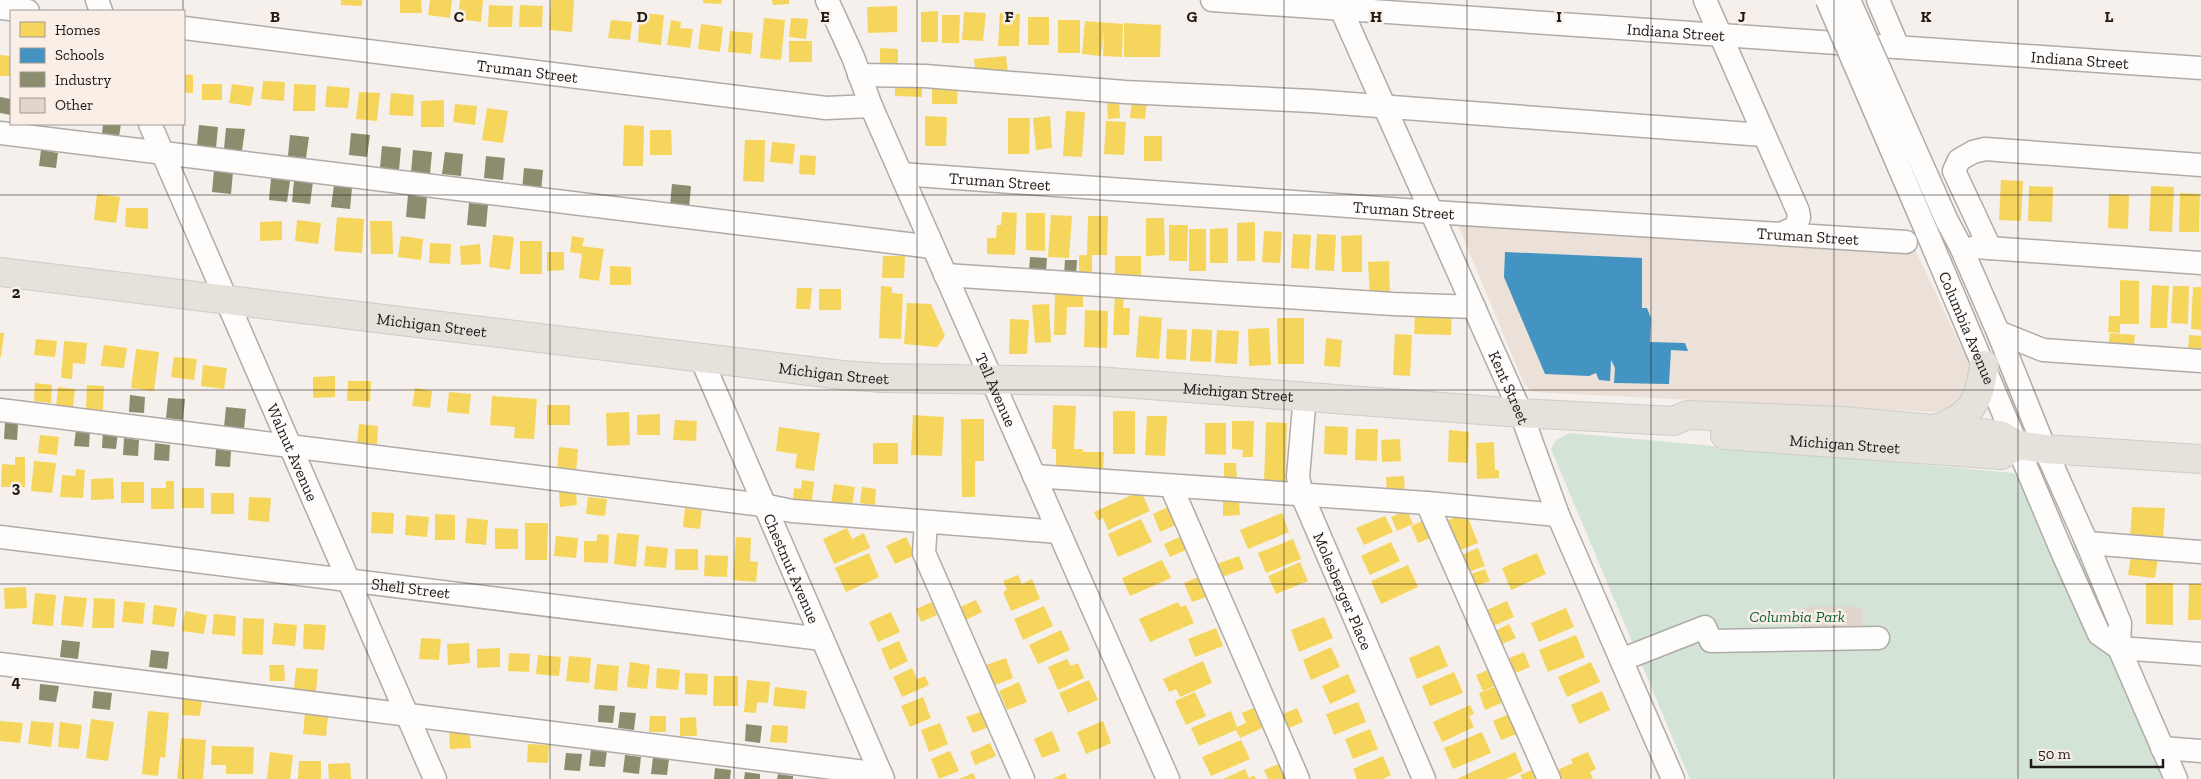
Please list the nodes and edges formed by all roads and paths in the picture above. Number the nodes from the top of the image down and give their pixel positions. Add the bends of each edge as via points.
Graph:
1 (827, 0) edge
2 (1212, 0) edge
3 (1704, 0) edge
4 (1827, 0) edge
5 (1849, 0) edge
6 (1878, 0) edge
7 (1339, 4) edge
8 (0, 8) edge
9 (19, 10) edge
10 (185, 28) edge
11 (1719, 35) junction
12 (1898, 47) junction
13 (2201, 68) edge
14 (859, 75) junction
15 (871, 106) junction
16 (1385, 108) junction
17 (150, 125) edge
18 (0, 133) edge
19 (1762, 135) junction
20 (163, 153) junction
21 (2201, 165) edge
22 (901, 174) junction
23 (1433, 212) junction
24 (1781, 234) junction
25 (1906, 242) dead end
26 (932, 247) junction
27 (1961, 247) junction
28 (1990, 248) junction
29 (2201, 263) edge
30 (0, 272) edge
31 (945, 275) junction
32 (226, 300) junction
33 (1474, 307) junction
34 (1998, 332) junction
35 (700, 358) junction
36 (2201, 362) edge
37 (1984, 365) junction
38 (991, 380) junction
39 (1304, 395) junction
40 (0, 410) edge
41 (1521, 413) junction
42 (1673, 421) junction
43 (1935, 429) junction
44 (2018, 445) junction
45 (291, 447) junction
46 (2045, 449) junction
47 (2201, 458) edge
48 (1034, 476) junction
49 (1171, 486) junction
50 (1302, 495) junction
51 (1427, 503) junction
52 (763, 505) junction
53 (1558, 516) junction
54 (926, 522) junction
55 (1059, 532) junction
56 (0, 537) edge
57 (2087, 543) junction
58 (2201, 552) edge
59 (349, 580) junction
60 (1878, 638) dead end
61 (822, 639) junction
62 (2119, 648) junction
63 (2201, 654) edge
64 (1621, 660) junction
65 (0, 664) edge
66 (407, 714) junction
67 (2162, 748) junction
68 (2201, 751) edge
69 (882, 776) edge
70 (436, 779) edge
71 (1023, 779) edge
72 (1168, 779) edge
73 (1298, 779) edge
74 (1424, 779) edge
75 (1548, 779) edge
76 (1673, 779) edge
77 (2176, 779) edge

1 - 14 street, Tell Avenue
2 - 7 street, Indiana Street
3 - 11 street
4 - 37 street, Columbia Avenue, bridge
5 - 27 street, Columbia Avenue, bridge
6 - 12 street
7 - 11 street, Indiana Street
7 - 16 street, Kent Street
8 - 9 street
10 - 15 street, Truman Street via 826,108
11 - 12 street, Indiana Street
11 - 19 street
12 - 13 street, Indiana Street
14 - 15 street, Tell Avenue
14 - 16 street via 925,76
15 - 22 street, Tell Avenue
16 - 19 street
16 - 23 street, Kent Street
17 - 20 street, Walnut Avenue
18 - 20 street
19 - 24 street via 1799,217 1796,227
20 - 26 street
20 - 32 street, Walnut Avenue
21 - 28 street via 1985,149 1973,152 1958,160 1954,171
22 - 23 street, Truman Street
22 - 26 street, Tell Avenue
23 - 24 street, Truman Street
23 - 33 street, Kent Street
24 - 25 street, Truman Street
26 - 31 street, Tell Avenue
27 - 28 street
27 - 34 street, Columbia Avenue
28 - 29 street
30 - 32 main road, Michigan Street
31 - 33 street
31 - 38 street, Tell Avenue
32 - 35 main road, Michigan Street
32 - 45 street, Walnut Avenue
33 - 41 street, Kent Street
34 - 36 street via 2043,350
34 - 46 street, Columbia Avenue
35 - 38 main road, Michigan Street via 842,375
35 - 52 street, Chestnut Avenue
37 - 43 main road via 1976,402 1965,415
37 - 44 street, Columbia Avenue
38 - 39 main road, Michigan Street via 1096,381
38 - 48 street, Tell Avenue
39 - 41 main road, Michigan Street
39 - 50 street, Molesberger Place via 1298,478
40 - 45 street
41 - 42 main road, Michigan Street
41 - 53 street, Kent Street
42 - 43 main road, Michigan Street via 1688,415 1842,421
42 - 44 main road, Michigan Street via 1683,431 2001,455
43 - 44 main road, Michigan Street via 2000,435
44 - 46 main road, Michigan Street
44 - 62 street, Columbia Avenue via 2099,634
45 - 52 street
45 - 59 street, Walnut Avenue
46 - 47 main road, Michigan Street
46 - 57 street, Columbia Avenue
48 - 49 street
48 - 55 street, Tell Avenue
49 - 50 street
49 - 73 street
50 - 51 street
50 - 74 street, Molesberger Place
51 - 53 street
51 - 75 street
52 - 54 street via 792,512
52 - 61 street, Chestnut Avenue
53 - 64 street, Kent Street
54 - 55 street
54 - 71 street via 924,553
55 - 72 street, Tell Avenue
56 - 59 street, Shell Street
57 - 58 street
57 - 62 street, Columbia Avenue via 2120,623
59 - 61 street, Shell Street
59 - 66 street, Walnut Avenue
60 - 64 street via 1711,641 1705,627
61 - 69 street, Chestnut Avenue
62 - 63 street
62 - 67 street, Columbia Avenue
64 - 76 street, Kent Street
65 - 66 street
66 - 69 street
66 - 70 street, Walnut Avenue
67 - 68 street
67 - 77 street, Columbia Avenue

